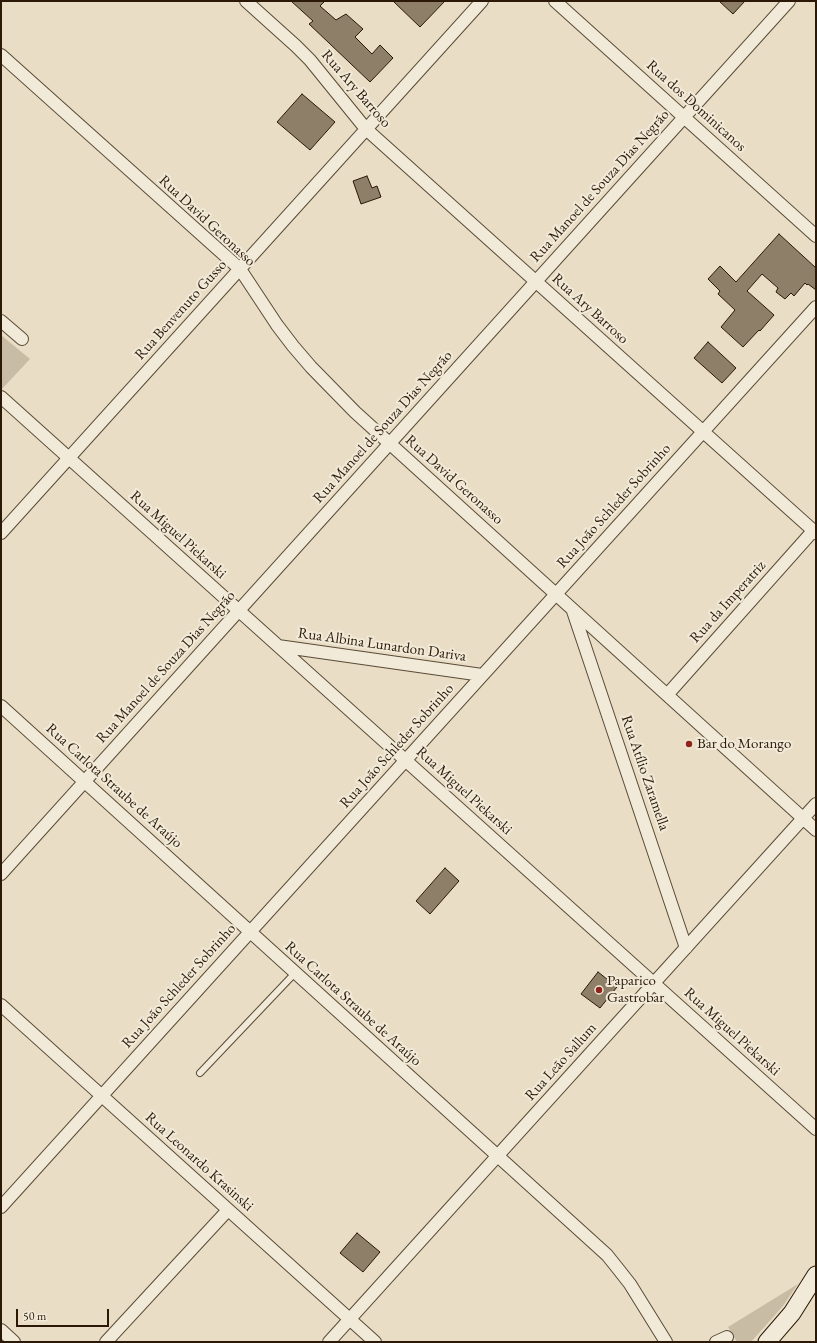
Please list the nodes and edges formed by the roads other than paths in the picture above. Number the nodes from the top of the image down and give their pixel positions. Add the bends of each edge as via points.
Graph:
1 (246, 1) edge
2 (482, 1) edge
3 (555, 1) edge
4 (789, 1) edge
5 (1, 56) edge
6 (684, 117) junction
7 (366, 129) junction
8 (816, 236) edge
9 (240, 269) junction
10 (536, 282) junction
11 (816, 307) edge
12 (1, 320) edge
13 (22, 338) dead end
14 (1, 397) edge
15 (703, 432) junction
16 (390, 443) junction
17 (69, 458) junction
18 (815, 532) edge
19 (1, 533) edge
20 (556, 594) junction
21 (573, 609) junction
22 (239, 611) junction
23 (278, 646) junction
24 (482, 675) junction
25 (667, 695) junction
26 (1, 706) edge
27 (405, 760) junction
28 (84, 782) junction
29 (816, 804) edge
30 (803, 819) junction
31 (816, 830) edge
32 (1, 874) edge
33 (250, 932) junction
34 (686, 948) junction
35 (295, 973) junction
36 (654, 983) junction
37 (1, 1005) edge
38 (200, 1073) dead end
39 (102, 1096) junction
40 (816, 1129) edge
41 (497, 1156) junction
42 (1, 1207) edge
43 (228, 1210) junction
44 (816, 1275) edge
45 (350, 1320) junction
46 (1, 1330) edge
47 (727, 1337) dead end
48 (14, 1342) edge
49 (106, 1342) edge
50 (330, 1342) edge
51 (375, 1342) edge
52 (666, 1342) edge
53 (716, 1342) edge
54 (767, 1342) edge

1 - 7 street, Rua Ary Barroso via 310,60
2 - 7 street, Rua Benvenuto Gusso
3 - 6 street, Rua dos Dominicanos
4 - 6 street, Rua Manoel de Souza Dias Negrão
5 - 9 street, Rua David Geronasso
6 - 8 street, Rua dos Dominicanos
6 - 10 street, Rua Manoel de Souza Dias Negrão
7 - 9 street, Rua Benvenuto Gusso
7 - 10 street, Rua Ary Barroso
9 - 16 street, Rua David Geronasso via 276,325 298,352 333,390
9 - 17 street, Rua Benvenuto Gusso
10 - 15 street, Rua Ary Barroso
10 - 16 street, Rua Manoel de Souza Dias Negrão
11 - 15 street, Rua João Schleder Sobrinho
12 - 13 street
14 - 17 street, Rua Miguel Piekarski
15 - 18 street, Rua Ary Barroso
15 - 20 street, Rua João Schleder Sobrinho
16 - 20 street, Rua David Geronasso
16 - 22 street, Rua Manoel de Souza Dias Negrão
17 - 19 street, Rua Benvenuto Gusso
17 - 22 street, Rua Miguel Piekarski
18 - 25 street, Rua da Imperatriz
20 - 21 street, Rua David Geronasso
20 - 24 street, Rua João Schleder Sobrinho
21 - 25 street, Rua David Geronasso
21 - 34 street, Rua Atílio Zaramella
22 - 23 street, Rua Miguel Piekarski
22 - 28 street, Rua Manoel de Souza Dias Negrão
23 - 24 street, Rua Albina Lunardon Dariva
23 - 27 street, Rua Miguel Piekarski
24 - 27 street, Rua João Schleder Sobrinho
25 - 30 street, Rua David Geronasso
26 - 28 street, Rua Carlota Straube de Araújo
27 - 33 street, Rua João Schleder Sobrinho
27 - 36 street, Rua Miguel Piekarski
28 - 32 street, Rua Manoel de Souza Dias Negrão
28 - 33 street, Rua Carlota Straube de Araújo
29 - 30 street, Rua Leão Sallum
30 - 31 street, Rua David Geronasso
30 - 34 street, Rua Leão Sallum
33 - 35 street, Rua Carlota Straube de Araújo
33 - 39 street, Rua João Schleder Sobrinho
34 - 36 street, Rua Leão Sallum
35 - 38 lane
35 - 41 street, Rua Carlota Straube de Araújo
36 - 40 street, Rua Miguel Piekarski
36 - 41 street, Rua Leão Sallum
37 - 39 street, Rua Leonardo Krasinski
39 - 42 street, Rua João Schleder Sobrinho
39 - 43 street, Rua Leonardo Krasinski
41 - 45 street, Rua Leão Sallum
41 - 52 street, Rua Carlota Straube de Araújo via 607,1255 630,1284
43 - 45 street, Rua Leonardo Krasinski
43 - 49 street
44 - 54 main road via 792,1312
45 - 50 street, Rua Leão Sallum
45 - 51 street, Rua Leonardo Krasinski
46 - 48 street
47 - 53 street

